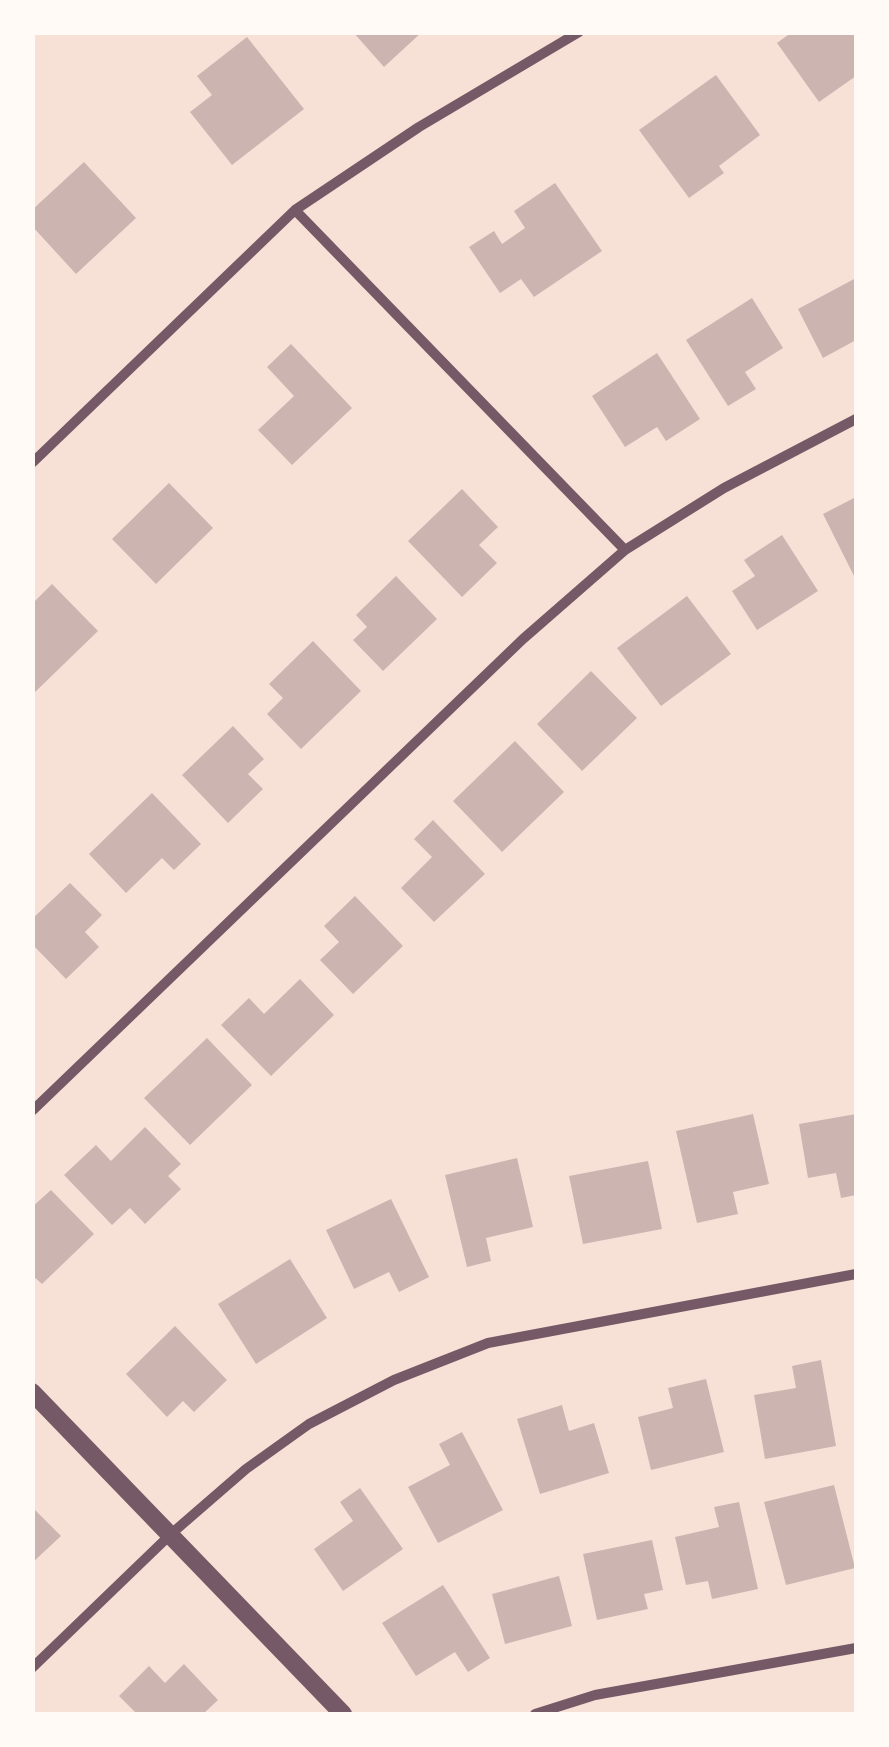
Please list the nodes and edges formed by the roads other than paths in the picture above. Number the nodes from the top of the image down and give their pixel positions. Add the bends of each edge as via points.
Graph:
1 (579, 32) edge
2 (295, 210) junction
3 (856, 419) edge
4 (32, 463) edge
5 (625, 550) junction
6 (32, 1111) edge
7 (856, 1274) edge
8 (32, 1392) edge
9 (171, 1534) junction
10 (856, 1648) edge
11 (32, 1668) edge
12 (343, 1714) edge
13 (535, 1714) edge

1 - 2 street
2 - 4 street
2 - 5 street
3 - 5 street via 724,488
5 - 6 street
7 - 9 street via 488,1343 394,1380 309,1424
8 - 9 street
9 - 11 street
9 - 12 street
10 - 13 street via 594,1695

